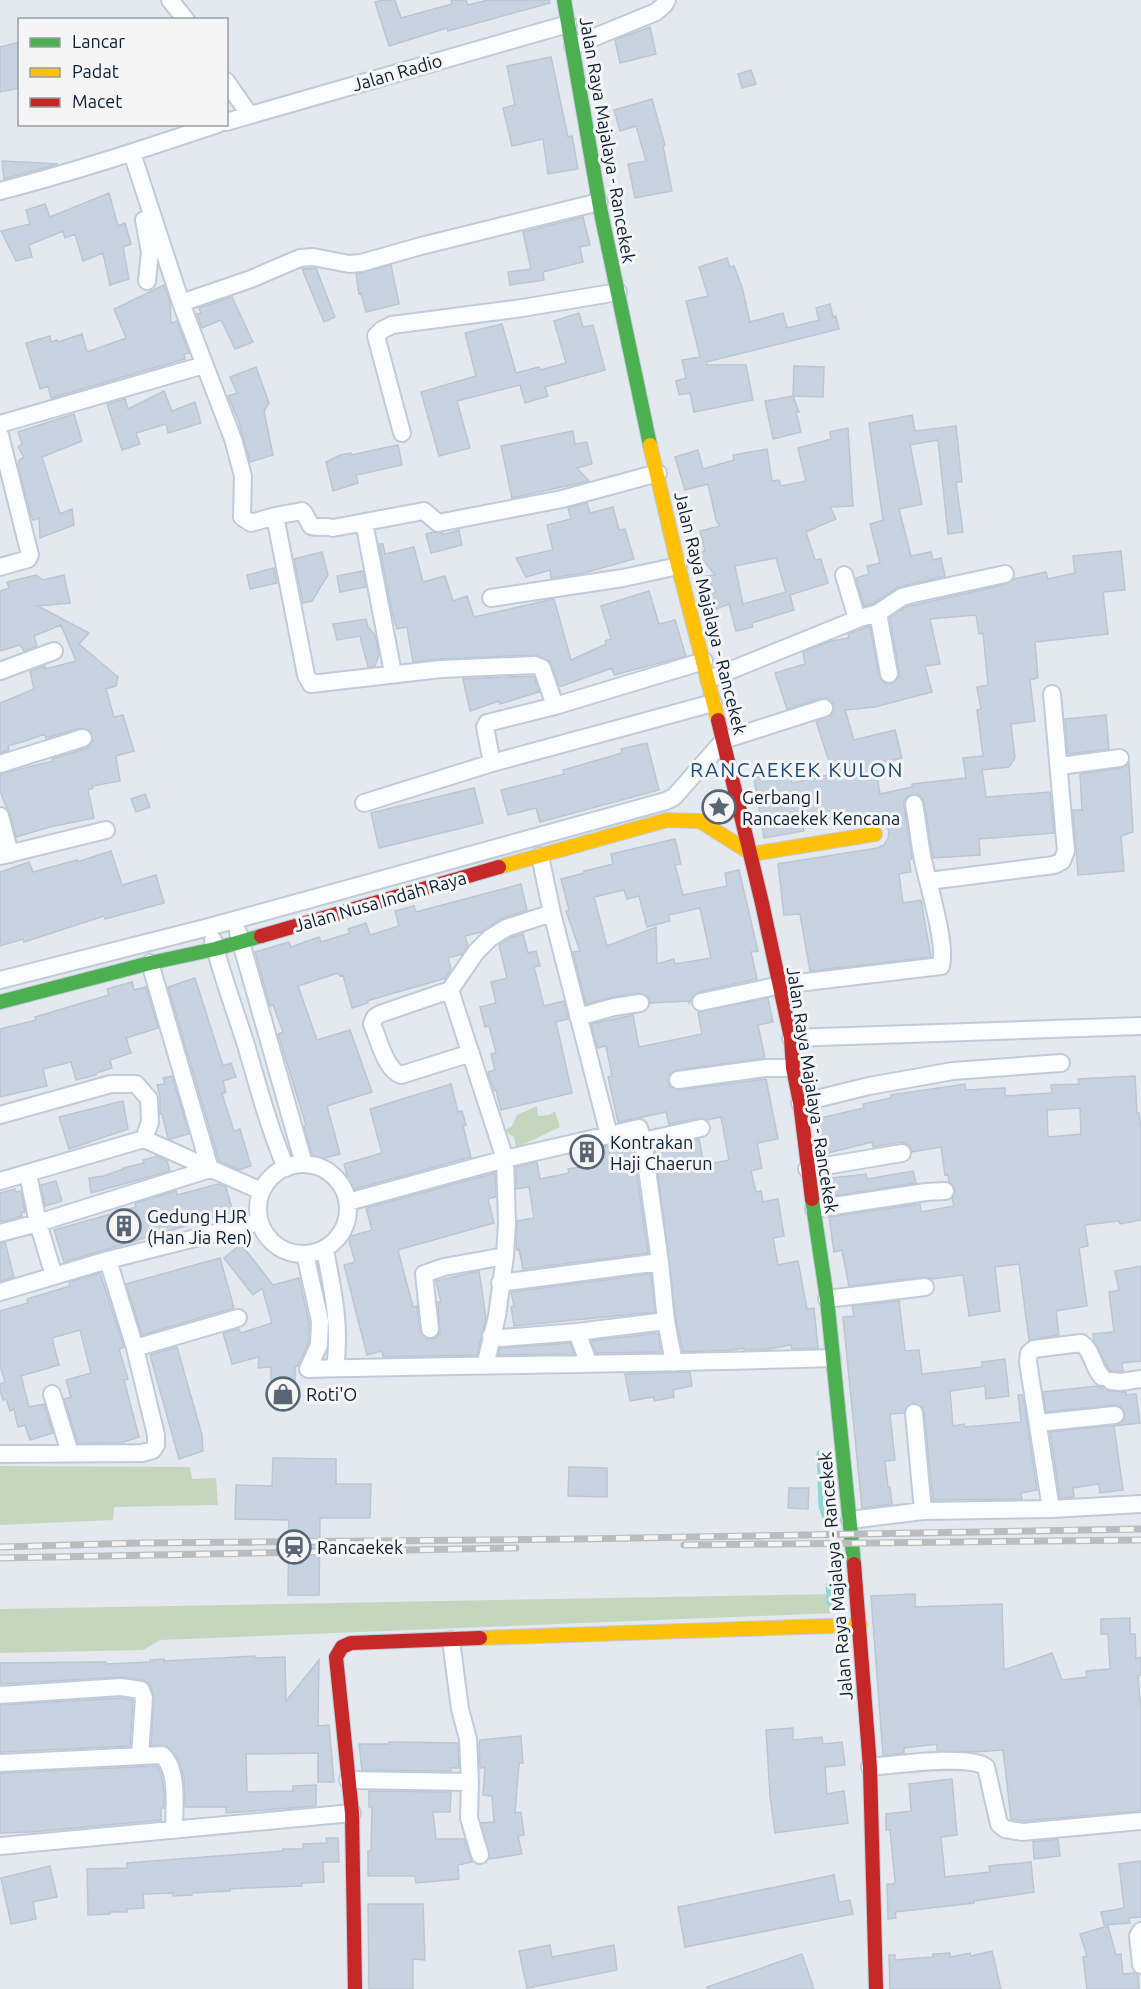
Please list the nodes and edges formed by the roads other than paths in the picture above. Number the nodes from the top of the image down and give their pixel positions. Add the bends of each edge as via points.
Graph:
1 (170, 0) edge
2 (564, 0) edge
3 (667, 0) edge
4 (184, 18) edge
5 (568, 24) junction
6 (573, 46) junction
7 (228, 84) edge
8 (249, 114) junction
9 (228, 121) edge
10 (212, 126) edge
11 (128, 154) junction
12 (0, 191) edge
13 (599, 202) junction
14 (147, 281) dead end
15 (618, 292) junction
16 (181, 303) junction
17 (204, 365) junction
18 (0, 424) edge
19 (402, 433) dead end
20 (0, 435) edge
21 (658, 473) junction
22 (275, 516) junction
23 (364, 522) junction
24 (678, 566) junction
25 (0, 567) edge
26 (1005, 574) dead end
27 (844, 575) dead end
28 (491, 598) dead end
29 (878, 613) junction
30 (857, 619) junction
31 (54, 651) dead end
32 (704, 661) junction
33 (0, 671) edge
34 (393, 673) junction
35 (889, 674) dead end
36 (708, 679) junction
37 (1052, 694) dead end
38 (713, 703) junction
39 (555, 706) junction
40 (824, 708) dead end
41 (84, 738) dead end
42 (724, 740) junction
43 (1120, 758) dead end
44 (492, 763) junction
45 (0, 764) edge
46 (1060, 766) junction
47 (363, 803) dead end
48 (914, 804) dead end
49 (0, 816) edge
50 (106, 830) dead end
51 (875, 834) dead end
52 (752, 854) junction
53 (5, 855) edge
54 (540, 856) junction
55 (412, 871) junction
56 (929, 881) junction
57 (417, 890) junction
58 (552, 913) junction
59 (235, 920) junction
60 (210, 927) junction
61 (241, 940) junction
62 (215, 949) junction
63 (150, 963) junction
64 (0, 980) edge
65 (781, 985) junction
66 (450, 990) junction
67 (0, 1002) edge
68 (700, 1002) dead end
69 (640, 1003) dead end
70 (578, 1017) junction
71 (1141, 1026) edge
72 (791, 1038) junction
73 (471, 1053) junction
74 (1061, 1064) dead end
75 (793, 1068) junction
76 (678, 1080) dead end
77 (800, 1102) junction
78 (0, 1114) edge
79 (701, 1128) dead end
80 (609, 1135) junction
81 (144, 1139) junction
82 (643, 1141) junction
83 (902, 1153) dead end
84 (505, 1160) junction
85 (304, 1164) junction
86 (286, 1168) junction
87 (210, 1169) junction
88 (807, 1169) junction
89 (28, 1174) junction
90 (0, 1180) edge
91 (261, 1191) junction
92 (945, 1191) dead end
93 (348, 1202) junction
94 (814, 1209) junction
95 (259, 1221) junction
96 (38, 1223) junction
97 (0, 1233) edge
98 (325, 1250) junction
99 (305, 1254) junction
100 (505, 1256) junction
101 (108, 1260) junction
102 (660, 1262) junction
103 (54, 1276) junction
104 (500, 1283) junction
105 (925, 1287) dead end
106 (0, 1292) edge
107 (827, 1299) junction
108 (238, 1318) dead end
109 (666, 1322) junction
110 (430, 1329) dead end
111 (577, 1332) junction
112 (491, 1336) junction
113 (135, 1348) junction
114 (832, 1358) junction
115 (588, 1362) junction
116 (674, 1363) junction
117 (484, 1366) junction
118 (335, 1368) junction
119 (1141, 1379) edge
120 (52, 1394) dead end
121 (914, 1413) dead end
122 (1114, 1415) dead end
123 (1038, 1423) junction
124 (70, 1453) junction
125 (0, 1454) edge
126 (1141, 1504) edge
127 (1052, 1509) junction
128 (923, 1511) junction
129 (850, 1520) junction
130 (860, 1625) junction
131 (451, 1640) junction
132 (0, 1695) edge
133 (140, 1755) junction
134 (0, 1763) edge
135 (870, 1767) junction
136 (348, 1780) junction
137 (470, 1782) junction
138 (352, 1813) junction
139 (1141, 1821) edge
140 (174, 1830) junction
141 (0, 1846) edge
142 (480, 1855) dead end
143 (1141, 1931) edge
144 (1141, 1965) edge
145 (355, 1989) edge
146 (876, 1989) edge

1 - 4 street
2 - 5 main road, Jalan Raya Majalaya - Rancekek
3 - 6 street via 656,12
5 - 6 main road, Jalan Raya Majalaya - Rancekek
5 - 8 street, Jalan Radio
6 - 13 main road, Jalan Raya Majalaya - Rancekek
7 - 8 street
8 - 9 street, Jalan Radio
10 - 11 street
11 - 12 street
11 - 14 street via 147,231
11 - 16 street
13 - 15 main road, Jalan Raya Majalaya - Rancekek
13 - 16 street via 361,264 300,258
15 - 19 street via 392,325 382,330 376,336
15 - 21 main road, Jalan Raya Majalaya - Rancekek
16 - 17 street
17 - 18 street
17 - 22 street via 243,476 242,517 251,524
20 - 25 street via 30,555 24,561
21 - 23 street via 562,499 438,522 424,511
21 - 24 main road, Jalan Raya Majalaya - Rancekek
22 - 23 street via 302,511 314,528
22 - 34 street via 310,684
23 - 34 street
24 - 28 street
24 - 32 main road, Jalan Raya Majalaya - Rancekek
26 - 29 street via 902,597
27 - 30 street
29 - 30 street
29 - 35 street
30 - 36 street
31 - 33 street
32 - 36 main road, Jalan Raya Majalaya - Rancekek
32 - 39 street
34 - 39 street via 540,666
36 - 38 main road, Jalan Raya Majalaya - Rancekek
37 - 46 street
38 - 42 main road, Jalan Raya Majalaya - Rancekek
38 - 44 street
39 - 44 street via 485,725
40 - 42 street
41 - 45 street
42 - 52 main road, Jalan Raya Majalaya - Rancekek
42 - 55 street, Jalan Nusa Indah Raya via 675,797 666,801
43 - 46 street
44 - 47 street
46 - 56 street via 1066,851 1062,861
48 - 56 street
49 - 53 street
50 - 53 street
51 - 52 main road
52 - 54 main road, Jalan Nusa Indah Raya via 700,821 667,820
52 - 65 main road, Jalan Raya Majalaya - Rancekek
54 - 57 main road, Jalan Nusa Indah Raya
54 - 58 street
55 - 57 street
55 - 59 street, Jalan Nusa Indah Raya
56 - 65 street via 941,966
57 - 61 main road, Jalan Nusa Indah Raya
58 - 66 street via 506,928 490,938
58 - 70 street
59 - 60 street, Jalan Nusa Indah Raya
59 - 61 street
60 - 62 street
60 - 64 street, Jalan Nusa Indah Raya
61 - 62 main road, Jalan Nusa Indah Raya
61 - 85 street
62 - 63 main road, Jalan Nusa Indah Raya
62 - 86 street
63 - 67 main road, Jalan Nusa Indah Raya
63 - 87 street
65 - 68 street
65 - 72 main road, Jalan Raya Majalaya - Rancekek
66 - 73 street
66 - 73 street via 380,1014 372,1024 394,1072 401,1075
69 - 70 street
70 - 80 street
71 - 72 street
72 - 75 main road, Jalan Raya Majalaya - Rancekek
73 - 84 street
74 - 77 street via 953,1071
75 - 76 street
75 - 77 main road, Jalan Raya Majalaya - Rancekek
77 - 88 main road, Jalan Raya Majalaya - Rancekek
78 - 81 street via 111,1084 136,1084 149,1099 150,1122
79 - 82 street
80 - 82 street via 639,1128
80 - 84 street
81 - 87 street
81 - 89 street
82 - 102 street
83 - 88 street
84 - 93 street
84 - 100 street
85 - 86 street
85 - 93 street via 326,1170 337,1178
86 - 91 street via 270,1178
87 - 91 street
87 - 96 street
88 - 94 main road, Jalan Raya Majalaya - Rancekek
89 - 90 street
89 - 96 street
91 - 95 street
92 - 94 street
93 - 98 street via 349,1215 344,1227 338,1239
94 - 107 main road, Jalan Raya Majalaya - Rancekek
95 - 99 street via 265,1236 276,1247
95 - 101 street
96 - 97 street
96 - 103 street
98 - 99 street
98 - 118 street via 337,1320
99 - 118 street via 320,1322 319,1345 308,1369
100 - 104 street
100 - 110 street via 424,1274
101 - 103 street
101 - 113 street
102 - 104 street
102 - 109 street
103 - 106 street
104 - 112 street
105 - 107 street
107 - 114 main road, Jalan Raya Majalaya - Rancekek
108 - 113 street
109 - 111 street
109 - 116 street
111 - 112 street
111 - 115 street
112 - 117 street
113 - 124 street via 156,1435 153,1450
114 - 116 street
114 - 129 main road, Jalan Raya Majalaya - Rancekek
115 - 116 street
115 - 117 street
117 - 118 street
119 - 123 street via 1106,1379 1098,1373 1081,1343 1034,1349 1028,1362
120 - 124 street
121 - 128 street
122 - 123 street
123 - 127 street
124 - 125 street
126 - 127 street
127 - 128 street
128 - 129 street
129 - 130 main road, Jalan Raya Majalaya - Rancekek
130 - 131 main road
130 - 135 main road, Jalan Raya Majalaya - Rancekek
131 - 136 main road via 351,1643 342,1647 336,1658
131 - 137 street via 468,1739
132 - 133 street via 122,1687 141,1690 144,1698
133 - 134 street
133 - 140 street via 162,1755 168,1759 174,1780
135 - 139 street via 978,1762 986,1767 999,1824 1005,1829 1022,1832
135 - 146 main road, Jalan Raya Majalaya - Rancekek
136 - 137 street
136 - 138 main road
137 - 142 street via 469,1818
138 - 140 street
138 - 145 main road
140 - 141 street
143 - 144 street

